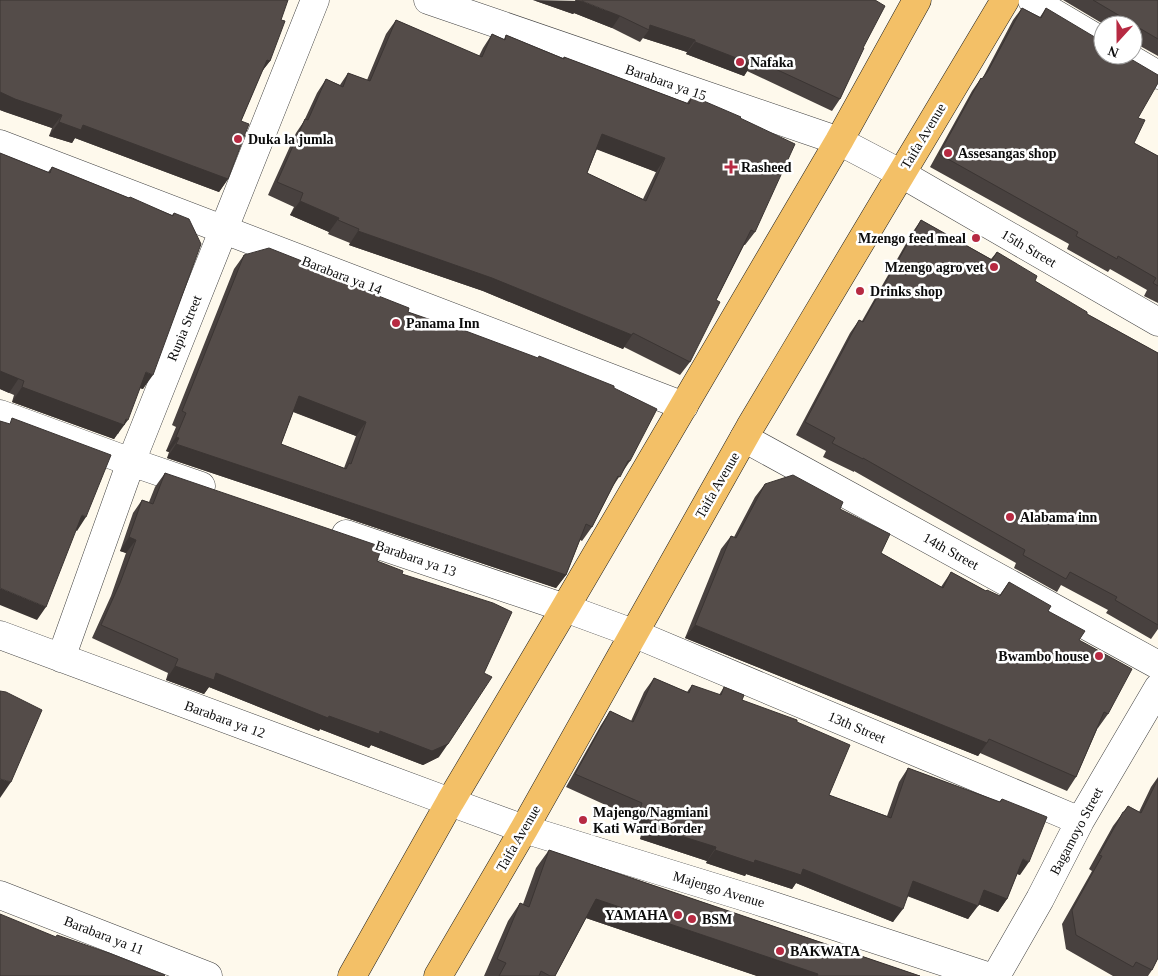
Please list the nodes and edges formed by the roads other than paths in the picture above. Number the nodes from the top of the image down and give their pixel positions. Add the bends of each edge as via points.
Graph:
1 (315, 0) edge
2 (428, 0) edge
3 (917, 0) edge
4 (1005, 0) edge
5 (1032, 0) edge
6 (1093, 36) edge
7 (1141, 65) edge
8 (1158, 75) edge
9 (838, 141) junction
10 (0, 144) edge
11 (900, 173) junction
12 (224, 230) junction
13 (1158, 322) edge
14 (684, 406) junction
15 (0, 414) edge
16 (744, 438) junction
17 (131, 462) junction
18 (225, 494) edge
19 (320, 526) edge
20 (565, 608) junction
21 (633, 633) junction
22 (0, 635) edge
23 (61, 658) junction
24 (1158, 665) edge
25 (1158, 688) edge
26 (450, 802) junction
27 (1080, 821) junction
28 (524, 829) junction
29 (0, 895) edge
30 (208, 976) edge
31 (352, 976) edge
32 (438, 976) edge
33 (988, 976) edge
34 (996, 976) edge

1 - 12 street, Rupia Street
2 - 9 street, Barabara ya 15
3 - 9 main road
4 - 11 main road, Taifa Avenue
5 - 6 street
7 - 8 street
9 - 11 street, Barabara ya 15
9 - 14 main road
10 - 12 street, Barabara ya 14
11 - 13 street, 15th Street
11 - 16 main road, Taifa Avenue
12 - 14 street, Barabara ya 14
12 - 17 street, Rupia Street
14 - 20 main road
15 - 17 street
16 - 21 main road, Taifa Avenue
16 - 24 street, 14th Street
17 - 18 street
17 - 23 street, Rupia Street
19 - 20 street, Barabara ya 13
20 - 21 street, Barabara ya 13
20 - 26 main road
21 - 27 street, 13th Street
21 - 28 main road, Taifa Avenue
22 - 23 street, Barabara ya 12
23 - 26 street, Barabara ya 12
25 - 27 street, Bagamoyo Street
26 - 28 street, Majengo Avenue
26 - 31 main road
27 - 34 street, Bagamoyo Street
28 - 32 main road, Taifa Avenue
28 - 33 street, Majengo Avenue
29 - 30 street, Barabara ya 11

